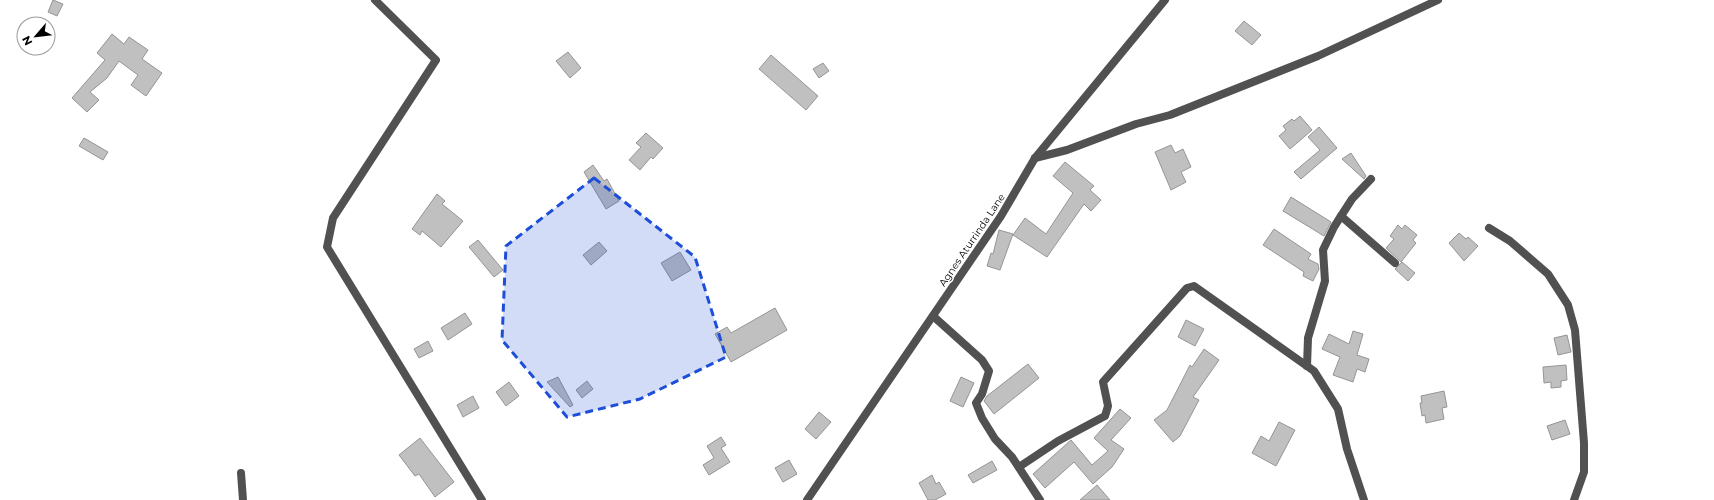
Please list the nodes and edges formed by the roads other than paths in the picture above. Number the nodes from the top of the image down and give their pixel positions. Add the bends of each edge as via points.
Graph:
1 (375, 0) edge
2 (1165, 0) edge
3 (1438, 0) edge
4 (1035, 158) junction
5 (1371, 180) dead end
6 (1341, 216) junction
7 (1489, 228) dead end
8 (1395, 263) dead end
9 (933, 316) junction
10 (1307, 366) junction
11 (1019, 467) junction
12 (241, 473) dead end
13 (243, 500) edge
14 (482, 500) edge
15 (807, 500) edge
16 (1040, 500) edge
17 (1364, 500) edge
18 (1574, 500) edge

1 - 14 street via 436,60 333,218 327,247
2 - 4 street, Agnes Aturrinda Lane
3 - 4 street via 1318,56 1170,115 1136,124 1067,150
4 - 9 street, Agnes Aturrinda Lane via 1001,216
5 - 6 street via 1352,199
6 - 8 street
6 - 10 street via 1323,250 1325,281 1308,338
7 - 18 street via 1510,241 1548,274 1568,305 1575,330 1584,443 1584,472
9 - 11 street via 982,360 989,371 982,394 976,403 995,439
9 - 15 street, Agnes Aturrinda Lane
10 - 11 street via 1194,286 1187,288 1103,382 1108,406 1105,416 1058,441
10 - 17 street via 1314,371 1338,409 1347,449
11 - 16 street
12 - 13 street

